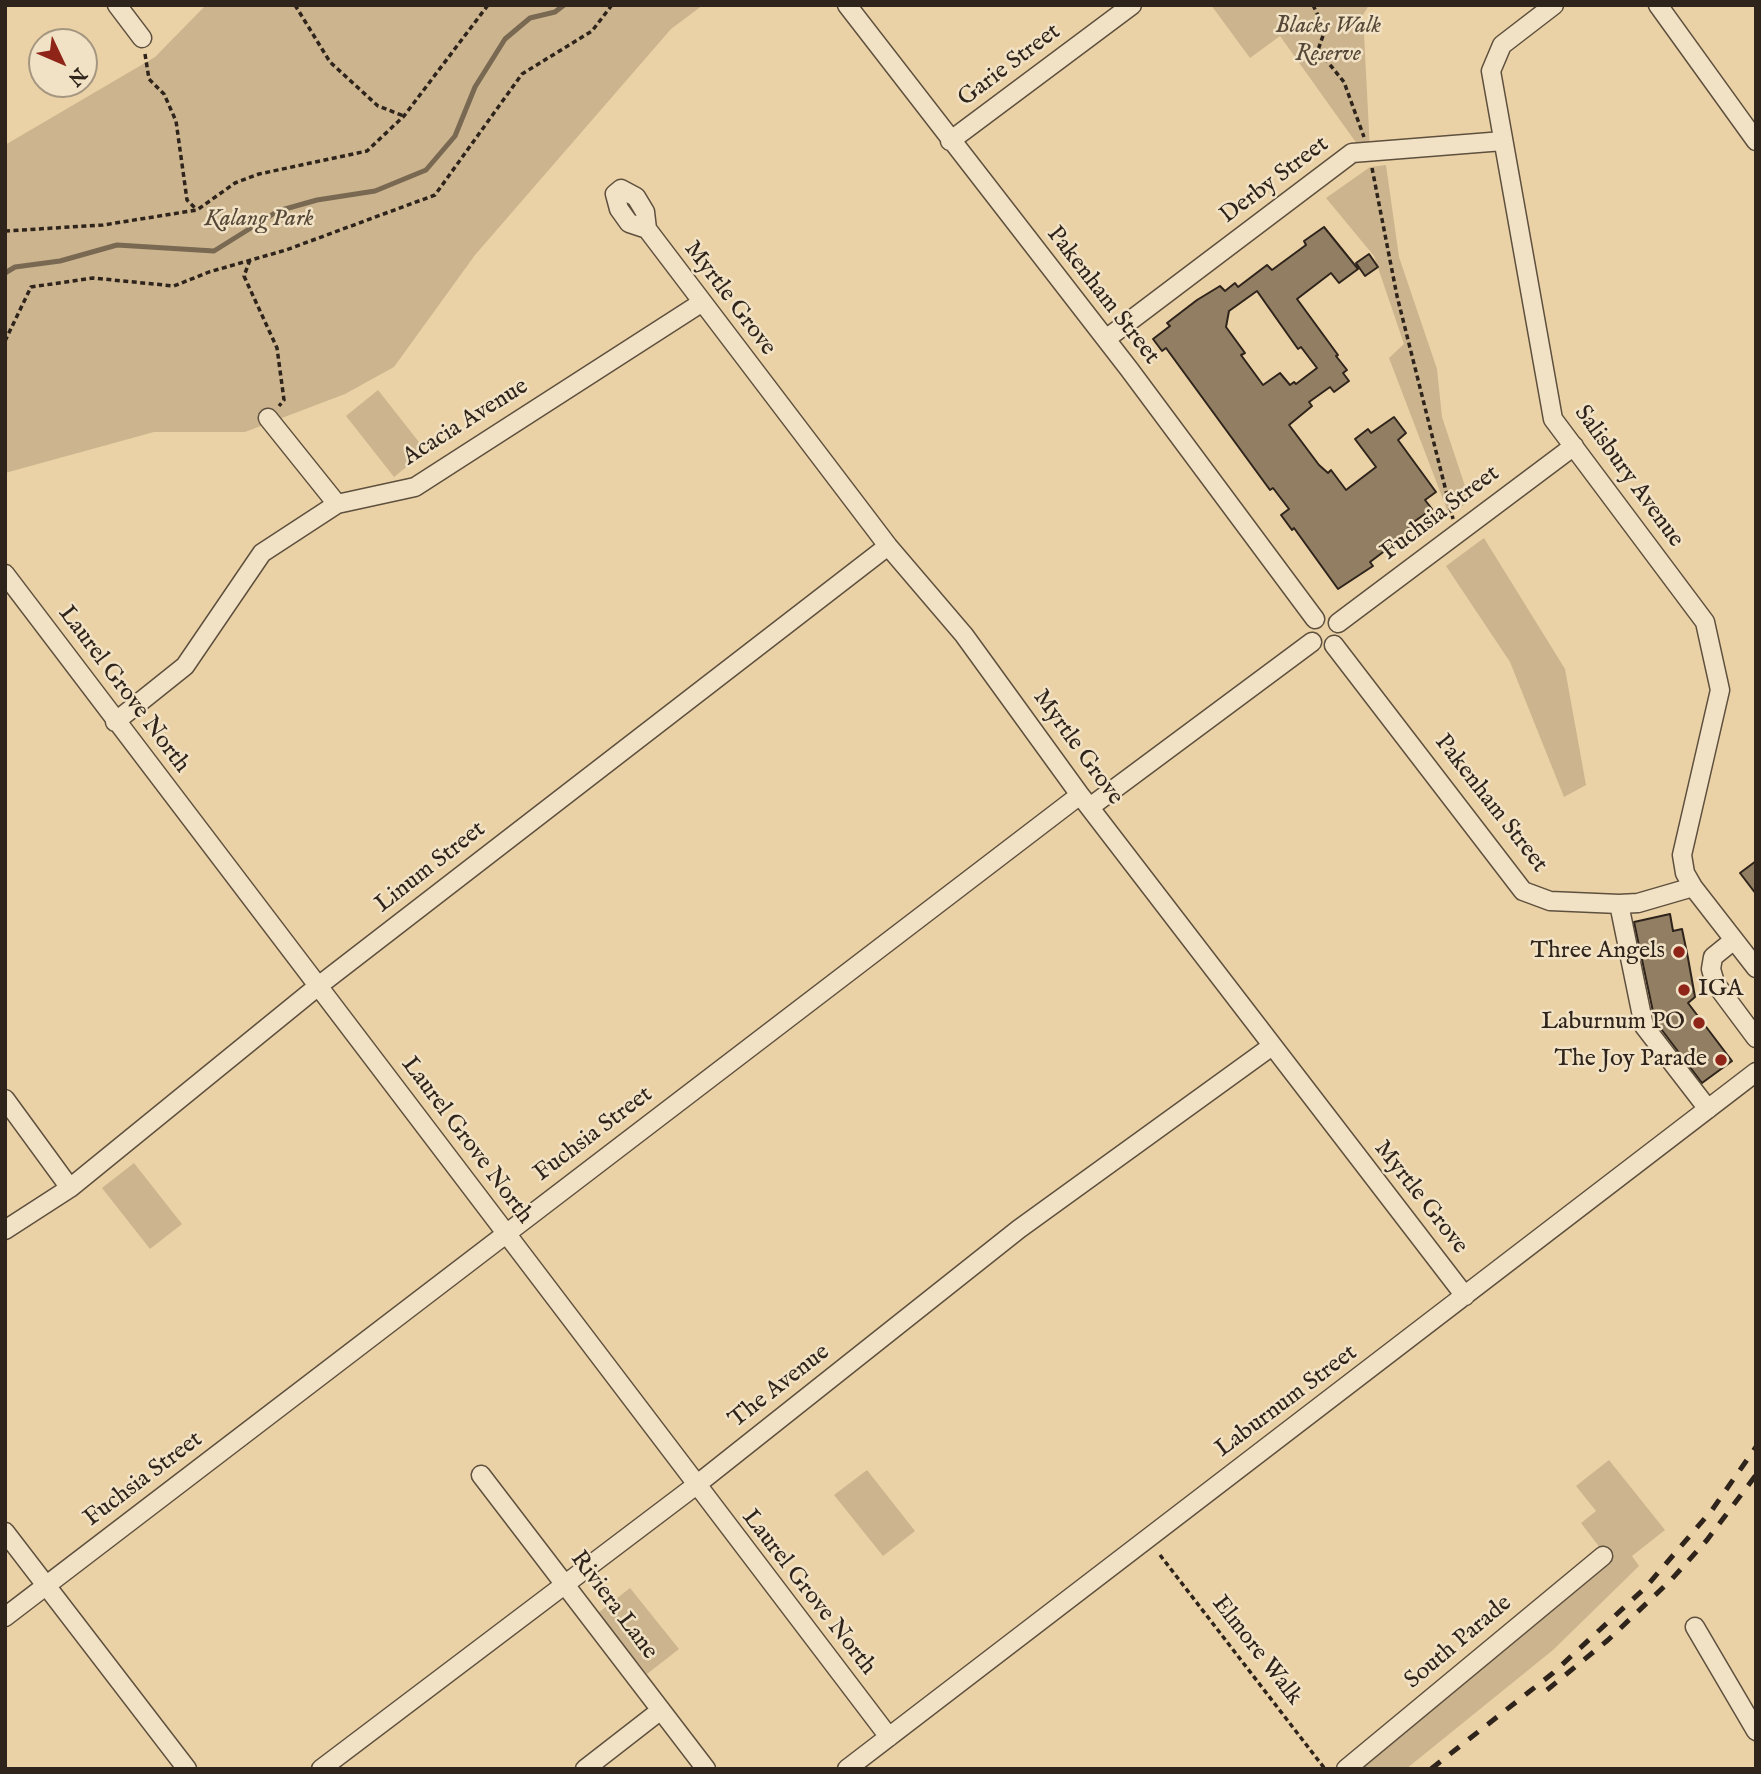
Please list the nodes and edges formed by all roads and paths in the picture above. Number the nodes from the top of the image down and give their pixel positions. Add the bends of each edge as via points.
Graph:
1 (117, 5) edge
2 (295, 5) edge
3 (488, 5) edge
4 (612, 5) edge
5 (847, 5) edge
6 (1132, 5) edge
7 (1312, 5) edge
8 (1554, 5) edge
9 (1658, 5) edge
10 (142, 38) joint
11 (404, 116) junction
12 (950, 141) junction
13 (1503, 141) junction
14 (1756, 141) edge
15 (1369, 152) junction
16 (197, 210) junction
17 (646, 229) dead end
18 (5, 231) edge
19 (250, 260) junction
20 (701, 303) junction
21 (1106, 339) junction
22 (5, 341) edge
23 (268, 418) joint
24 (1574, 446) junction
25 (337, 503) junction
26 (1458, 531) junction
27 (888, 546) junction
28 (5, 574) edge
29 (1315, 619) junction
30 (1338, 623) junction
31 (1312, 642) junction
32 (1334, 645) junction
33 (115, 722) junction
34 (1085, 801) junction
35 (1693, 887) junction
36 (1619, 904) junction
37 (1734, 940) junction
38 (1756, 968) edge
39 (317, 987) junction
40 (1756, 1038) edge
41 (1272, 1046) junction
42 (1756, 1072) edge
43 (5, 1099) edge
44 (1708, 1109) junction
45 (69, 1188) junction
46 (5, 1230) edge
47 (506, 1234) junction
48 (1465, 1297) junction
49 (481, 1475) dead end
50 (695, 1486) junction
51 (5, 1532) edge
52 (1160, 1555) dead end
53 (1602, 1556) dead end
54 (567, 1584) junction
55 (47, 1586) junction
56 (5, 1617) edge
57 (1695, 1627) dead end
58 (661, 1710) junction
59 (1756, 1731) edge
60 (889, 1737) junction
61 (187, 1769) edge
62 (321, 1769) edge
63 (585, 1769) edge
64 (706, 1769) edge
65 (847, 1769) edge
66 (1325, 1769) edge
67 (1346, 1769) edge

1 - 10 street
2 - 11 path via 330,62 378,106
3 - 11 path
4 - 19 path via 592,31 522,74 435,195
5 - 12 street, Pakenham Street
6 - 12 street, Garie Street
7 - 15 path via 1325,30 1318,50 1344,82
8 - 13 street, Salisbury Avenue via 1502,45 1495,58 1491,71
9 - 14 street
10 - 16 path via 149,79 164,94 176,121 187,200
11 - 16 path via 367,151 259,174 235,183
12 - 21 street, Pakenham Street
13 - 15 street, Derby Street
13 - 24 street, Salisbury Avenue via 1553,419
15 - 21 street, Derby Street via 1352,153
15 - 26 path via 1397,296 1448,507
16 - 18 path via 103,225
17 - 20 street, Myrtle Grove
19 - 22 path via 174,286 93,278 31,287
19 - 23 path via 244,276 277,348 284,400
20 - 25 street, Acacia Avenue via 415,487
20 - 27 street, Myrtle Grove
21 - 29 street, Pakenham Street
23 - 25 street
24 - 26 street, Fuchsia Street
24 - 35 street, Salisbury Avenue via 1705,622 1714,653 1720,690 1682,855
25 - 33 street, Acacia Avenue via 262,553 185,666
26 - 30 street, Fuchsia Street
27 - 34 street, Myrtle Grove via 964,635
27 - 39 street, Linum Street
28 - 33 street, Laurel Grove North
29 - 30 street via 1330,617
29 - 31 street via 1309,627
30 - 32 street via 1340,637
31 - 32 street via 1322,648
31 - 34 street, Fuchsia Street
32 - 36 street, Pakenham Street via 1523,891 1549,901
33 - 39 street, Laurel Grove North
34 - 41 street, Myrtle Grove
34 - 47 street, Fuchsia Street
35 - 36 street, Pakenham Street
35 - 37 street, Salisbury Avenue
36 - 44 street via 1644,1026
37 - 38 street, Salisbury Avenue
37 - 40 street via 1713,957 1711,969 1715,983
39 - 45 street, Linum Street
39 - 47 street, Laurel Grove North
41 - 48 street, Myrtle Grove
41 - 50 street, The Avenue via 1019,1229
42 - 44 street, Laburnum Street
43 - 45 street
44 - 48 street, Laburnum Street
45 - 46 street, Linum Street
47 - 50 street, Laurel Grove North
47 - 55 street, Fuchsia Street
48 - 60 street, Laburnum Street
49 - 54 street, Riviera Lane
50 - 54 street, The Avenue
50 - 60 street, Laurel Grove North
51 - 55 street
52 - 66 path, Elmore Walk
53 - 67 street, South Parade
54 - 58 street, Riviera Lane
54 - 62 street, The Avenue
55 - 56 street, Fuchsia Street
55 - 61 street
57 - 59 street
58 - 63 street
58 - 64 street, Riviera Lane
60 - 65 street, Laburnum Street

